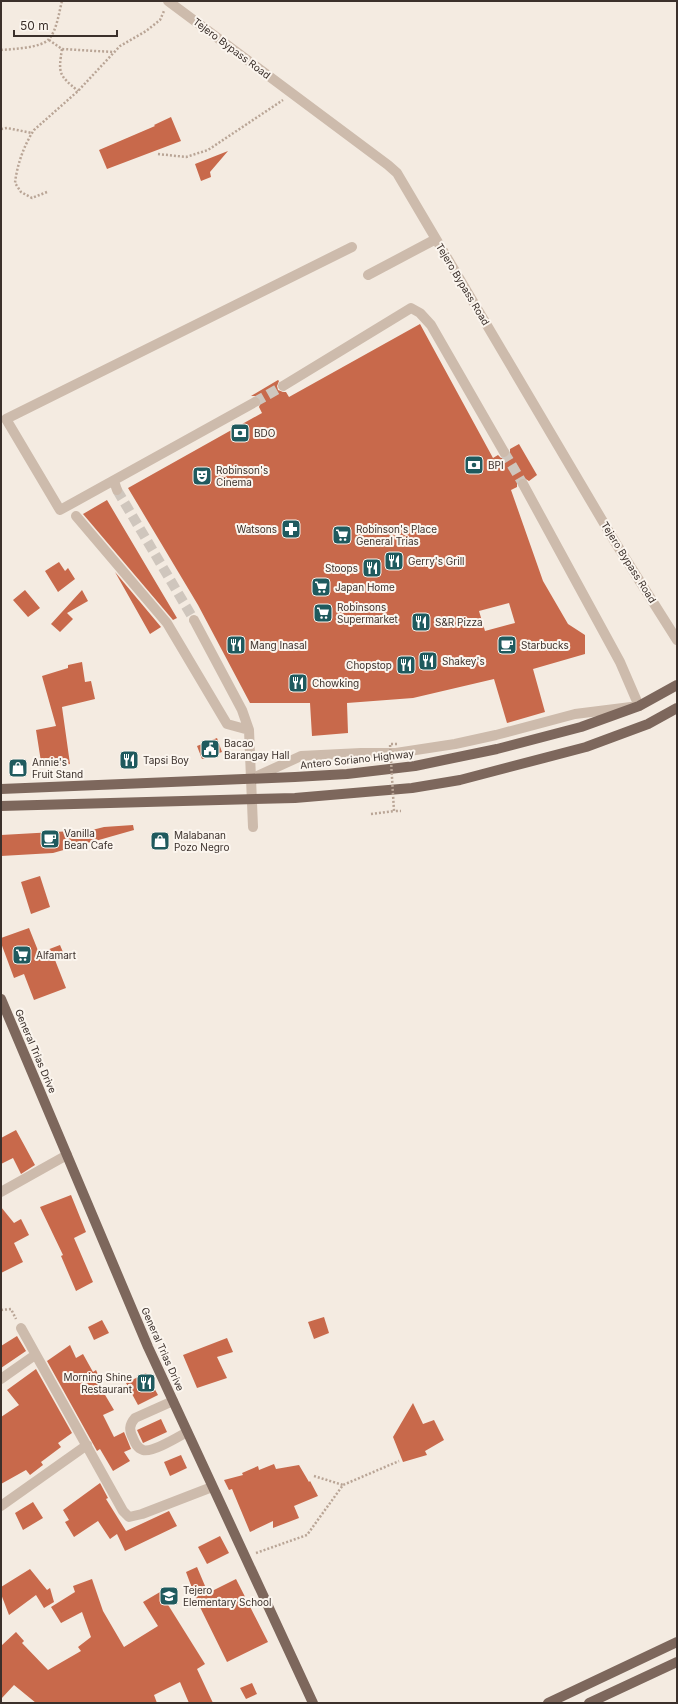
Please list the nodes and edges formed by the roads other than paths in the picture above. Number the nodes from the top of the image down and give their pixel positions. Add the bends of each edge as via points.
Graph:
1 (168, 1) edge
2 (436, 239) junction
3 (352, 247) dead end
4 (368, 275) dead end
5 (283, 386) tunnel mouth
6 (255, 402) tunnel mouth
7 (504, 452) tunnel mouth
8 (523, 484) tunnel mouth
9 (76, 516) dead end
10 (194, 620) tunnel mouth
11 (677, 640) edge
12 (677, 684) edge
13 (639, 706) junction
14 (677, 708) edge
15 (249, 730) junction
16 (251, 779) junction
17 (1, 789) edge
18 (252, 800) junction
19 (1, 806) edge
20 (253, 827) dead end
21 (1, 999) edge
22 (67, 1155) junction
23 (1, 1192) edge
24 (21, 1328) road end
25 (35, 1355) junction
26 (1, 1379) edge
27 (172, 1400) junction
28 (187, 1432) junction
29 (86, 1445) junction
30 (212, 1487) junction
31 (1, 1506) edge
32 (677, 1642) edge
33 (677, 1662) edge
34 (313, 1703) edge
35 (548, 1703) edge
36 (588, 1703) edge

1 - 2 street, Tejero Bypass Road via 388,165 396,173
2 - 4 street
2 - 11 street, Tejero Bypass Road via 615,542
3 - 6 street via 6,419 60,510 116,486
5 - 7 street via 411,308 420,313 430,325
8 - 13 street via 620,662
9 - 15 street via 167,623 226,724
10 - 15 street via 242,710
12 - 13 main road, Antero Soriano Highway
13 - 16 main road, Antero Soriano Highway via 581,727 505,748 415,766 347,774
13 - 16 street via 575,714 496,735 396,753 301,756
14 - 18 main road via 648,724 586,747 460,780 412,788
15 - 16 street
16 - 17 main road, Antero Soriano Highway
16 - 18 street
18 - 19 main road
18 - 20 street
21 - 22 main road, General Trias Drive
22 - 23 street
22 - 27 main road, General Trias Drive
24 - 25 street
25 - 26 street
25 - 29 street
27 - 28 main road, General Trias Drive
27 - 28 street via 135,1418 131,1423 130,1431 136,1446 143,1450 153,1449
28 - 30 main road, General Trias Drive
29 - 30 street via 129,1518
29 - 31 street
30 - 34 main road, General Trias Drive
32 - 35 main road
33 - 36 main road

